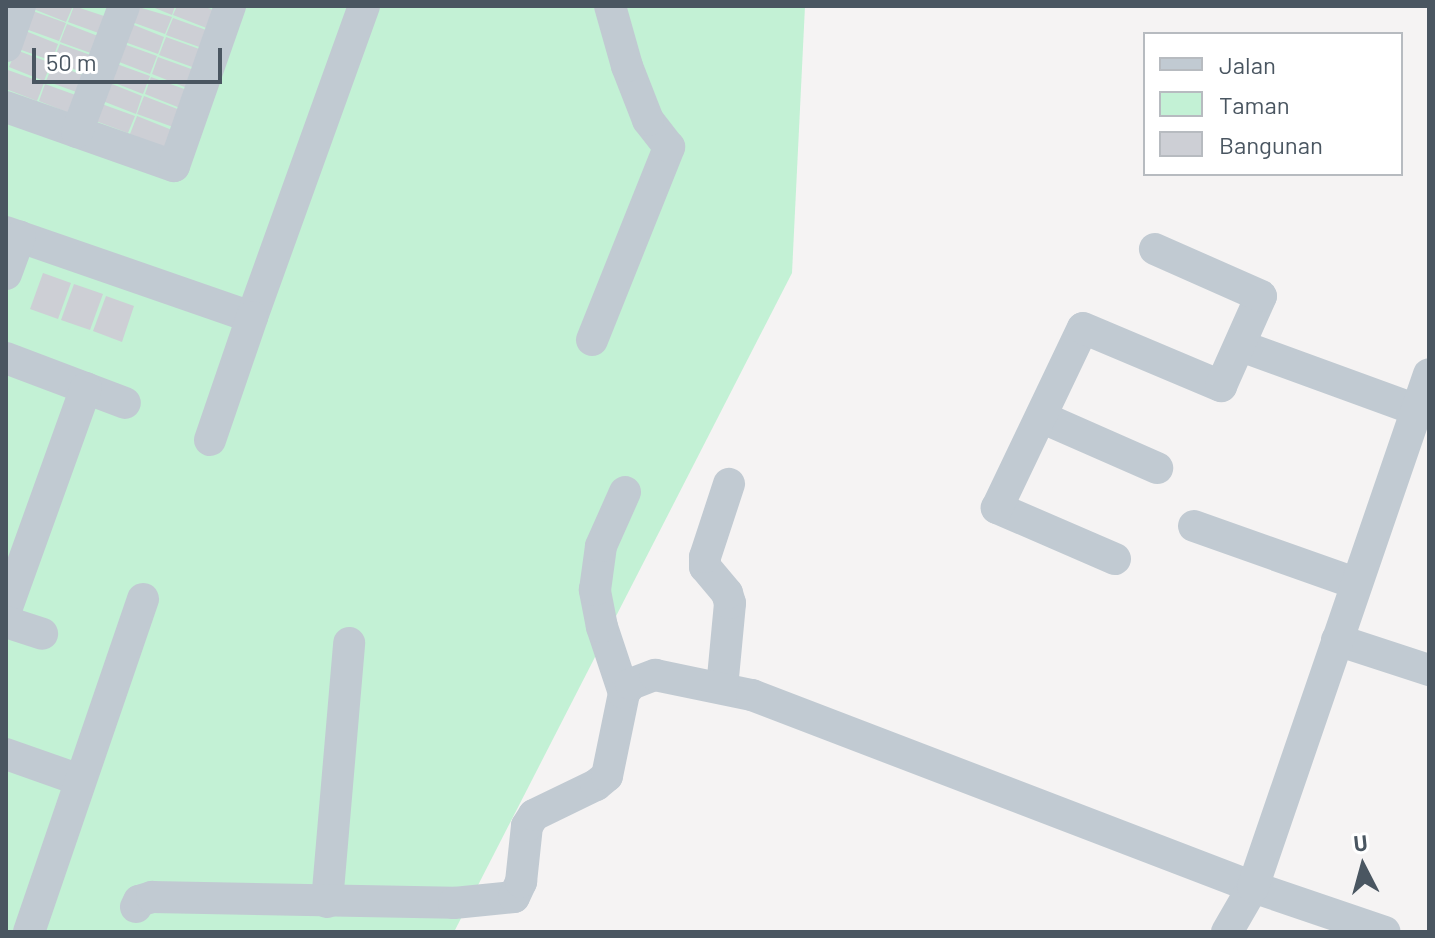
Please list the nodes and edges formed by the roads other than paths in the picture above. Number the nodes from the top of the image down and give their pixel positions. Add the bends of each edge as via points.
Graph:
1 (20, 6) edge
2 (124, 6) edge
3 (230, 6) edge
4 (364, 6) edge
5 (610, 6) edge
6 (6, 46) edge
7 (6, 107) edge
8 (77, 132) junction
9 (13, 234) edge
10 (1155, 249) dead end
11 (6, 274) edge
12 (252, 317) junction
13 (592, 340) dead end
14 (1241, 346) junction
15 (6, 358) edge
16 (1429, 374) edge
17 (86, 388) junction
18 (125, 403) dead end
19 (1417, 410) junction
20 (1041, 417) junction
21 (210, 440) dead end
22 (1157, 468) dead end
23 (729, 484) dead end
24 (625, 492) dead end
25 (1194, 526) dead end
26 (1115, 559) dead end
27 (1355, 583) junction
28 (143, 599) dead end
29 (6, 610) edge
30 (6, 622) edge
31 (42, 634) dead end
32 (1337, 640) junction
33 (349, 643) dead end
34 (1429, 670) edge
35 (722, 688) junction
36 (624, 693) junction
37 (6, 754) edge
38 (80, 780) junction
39 (1253, 887) junction
40 (327, 902) junction
41 (136, 907) dead end
42 (29, 932) edge
43 (1227, 932) edge
44 (1385, 932) edge

1 - 6 street
2 - 8 street
3 - 8 street via 174,166
4 - 12 street
5 - 13 street via 648,120 669,147
7 - 8 street
9 - 11 street
9 - 12 street
10 - 14 street via 1261,296
12 - 21 street
14 - 19 street
14 - 20 street via 1221,386 1083,328
15 - 17 street
16 - 19 street
17 - 18 street
17 - 29 street
19 - 27 street
20 - 22 street
20 - 26 street via 997,508
23 - 35 street via 705,557 705,567 730,603
24 - 36 street via 601,546 595,590
25 - 27 street
27 - 32 street
28 - 38 street
30 - 31 street
32 - 34 street
32 - 39 street
33 - 40 street
35 - 36 street via 655,675 631,684
35 - 39 street
36 - 40 street via 607,776 534,815 527,826 521,882 514,897 454,903
37 - 38 street
38 - 42 street
39 - 43 street
39 - 44 street
40 - 41 street via 152,897

